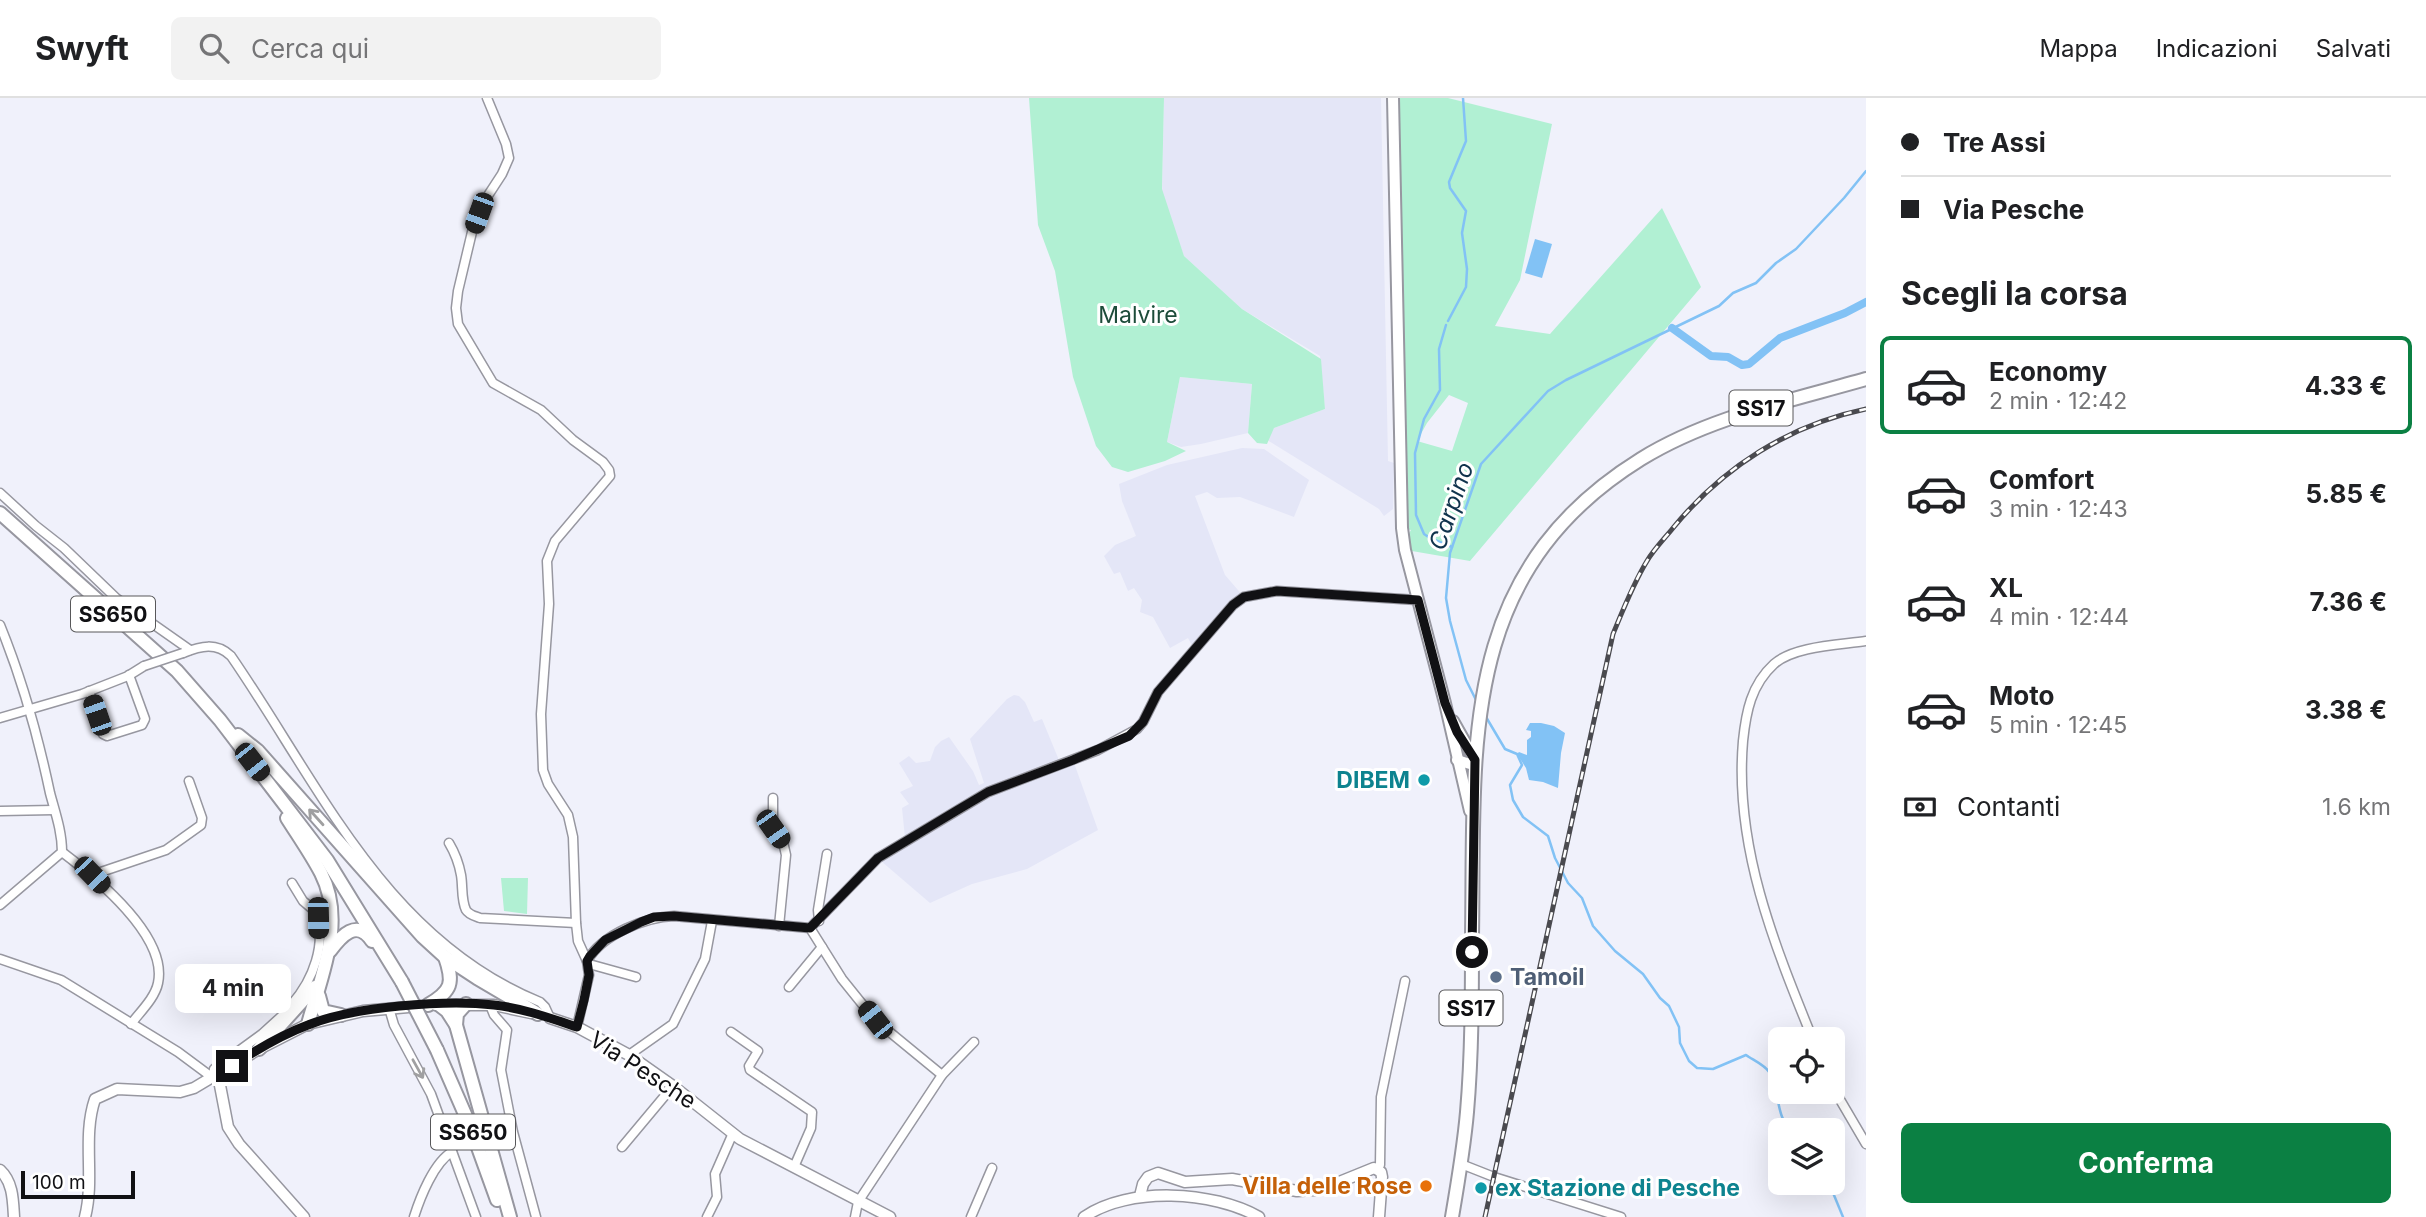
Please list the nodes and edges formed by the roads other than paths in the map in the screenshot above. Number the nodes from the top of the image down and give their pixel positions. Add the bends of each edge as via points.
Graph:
1 (487, 98) edge
2 (1393, 98) edge
3 (1866, 379) edge
4 (0, 493) edge
5 (0, 513) edge
6 (1418, 600) junction
7 (0, 625) edge
8 (1866, 641) edge
9 (187, 651) junction
10 (129, 675) junction
11 (89, 691) junction
12 (1445, 703) junction
13 (29, 711) junction
14 (0, 718) edge
15 (220, 720) junction
16 (1477, 728) junction
17 (1457, 732) junction
18 (1457, 760) junction
19 (1475, 760) junction
20 (252, 762) junction
21 (189, 781) dead end
22 (773, 798) dead end
23 (54, 810) junction
24 (0, 811) edge
25 (449, 843) dead end
26 (1474, 851) junction
27 (62, 852) junction
28 (827, 854) dead end
29 (92, 875) junction
30 (292, 883) dead end
31 (0, 905) edge
32 (712, 921) junction
33 (819, 921) junction
34 (576, 923) junction
35 (779, 926) junction
36 (810, 928) junction
37 (822, 947) junction
38 (330, 951) junction
39 (445, 957) junction
40 (0, 959) edge
41 (588, 962) junction
42 (636, 978) dead end
43 (320, 981) junction
44 (1405, 981) dead end
45 (402, 982) junction
46 (789, 987) dead end
47 (307, 997) junction
48 (466, 1004) junction
49 (489, 1004) junction
50 (433, 1005) junction
51 (388, 1008) junction
52 (341, 1015) junction
53 (544, 1016) junction
54 (131, 1024) junction
55 (308, 1024) junction
56 (456, 1025) junction
57 (577, 1027) junction
58 (1808, 1027) edge
59 (731, 1032) dead end
60 (974, 1042) dead end
61 (259, 1049) junction
62 (629, 1055) junction
63 (942, 1075) junction
64 (215, 1077) junction
65 (673, 1086) junction
66 (1843, 1104) edge
67 (733, 1133) junction
68 (1866, 1144) edge
69 (622, 1147) dead end
70 (453, 1152) junction
71 (1461, 1164) junction
72 (794, 1167) junction
73 (992, 1168) dead end
74 (1377, 1168) junction
75 (0, 1170) edge
76 (1140, 1196) junction
77 (858, 1202) junction
78 (14, 1217) edge
79 (85, 1217) edge
80 (304, 1217) edge
81 (414, 1217) edge
82 (476, 1217) edge
83 (503, 1217) edge
84 (510, 1217) edge
85 (536, 1217) edge
86 (706, 1217) edge
87 (855, 1217) edge
88 (890, 1217) edge
89 (971, 1217) edge
90 (1084, 1217) edge
91 (1259, 1217) edge
92 (1379, 1217) edge
93 (1452, 1217) edge
94 (1621, 1217) edge

1 - 34 street via 509,158 472,233 458,292 458,324 492,383 541,410 603,462 610,476 555,541 547,561 543,770 568,815 573,837
2 - 6 main road via 1402,516
3 - 16 main road, SS17 via 1700,429 1660,448 1586,499 1544,545 1507,607 1488,665
4 - 9 street via 116,598
5 - 15 main road, SS650 via 177,671
6 - 12 main road
6 - 33 street via 1277,591 1244,597 1158,692 1143,722 1129,736 965,805 878,858
7 - 13 street
8 - 58 street via 1801,651 1775,662 1756,684 1745,715 1742,807 1749,856
9 - 10 street, bridge
9 - 53 street via 214,646 231,656 342,829 384,882 456,956 540,1002
10 - 11 street
10 - 11 street via 145,719 142,724 103,734
11 - 13 street
12 - 17 main road
12 - 18 main road
13 - 14 street
13 - 23 street
15 - 20 main road, SS650
39 -> 15 main road via 412,926 258,751
16 - 17 main road via 1471,735
16 - 19 main road, SS17
17 - 19 main road
18 - 19 main road via 1470,764
18 - 26 main road
19 - 26 main road, SS17
20 - 38 main road via 322,875 331,900
20 - 45 main road, SS650 via 327,860
21 - 29 street via 201,825 166,850
22 - 35 street via 773,829 786,855
23 - 24 street
23 - 27 street
25 - 34 street via 456,854 467,912 480,918
26 - 71 main road, SS17 via 1470,1046
27 - 29 street
27 - 31 street
28 - 33 street
29 - 54 street via 140,925 155,958 158,985
30 - 64 street via 318,918 313,972 284,1014 214,1069
32 - 35 street
32 - 41 street via 654,917 605,940
32 - 62 street via 705,959 673,1024
33 - 36 street
34 - 41 street
35 - 36 street
36 - 37 street
37 - 46 street
37 - 63 street via 875,1020
38 - 43 main road
38 - 45 main road via 341,936 359,930 367,934
39 - 50 main road via 449,989
39 - 53 main road
40 - 54 street via 61,980
41 - 42 street
41 - 57 street
43 - 47 main road
43 - 52 main road via 320,1008
43 - 55 main road
44 - 74 street via 1381,1097
45 - 83 main road, SS650, bridge via 471,1128
47 - 55 main road via 302,1009
47 - 61 main road
48 - 49 street, Via Pesche
48 - 50 street, Via Pesche
48 - 56 main road via 457,1014
49 - 53 street, Via Pesche
49 - 85 street via 507,1030 501,1070
50 - 51 street, Via Pesche
50 - 56 main road via 447,1011
51 - 52 street, Via Pesche
51 -> 70 street via 431,1094
52 - 55 street, Via Pesche
53 - 57 street, Via Pesche
54 - 64 street
55 - 61 street, Via Pesche
56 - 84 main road
57 - 62 street, Via Pesche
59 - 72 street via 758,1051 750,1070 812,1112 811,1128
60 - 63 street
61 - 64 street, Via Pesche
62 - 65 street, Via Pesche
63 - 77 street
64 - 79 street, Via Pesche via 180,1092 117,1089 95,1099 89,1117
64 - 80 street via 228,1127
65 - 67 street, Via Pesche
65 - 69 street
66 - 68 street
67 - 72 street, Via Pesche
67 - 86 street via 715,1174 717,1197
70 - 81 street via 424,1189
70 - 82 street
71 - 93 main road, SS17
71 - 94 street
72 - 77 street, Via Pesche
73 - 89 street
74 - 76 street via 1314,1190 1297,1191 1232,1179 1185,1182 1158,1173 1148,1177
74 - 92 street via 1382,1177
75 - 78 street via 12,1191
76 - 90 street via 1102,1206
76 - 91 street via 1183,1196 1242,1207
77 - 87 street
77 - 88 street, Via Pesche

